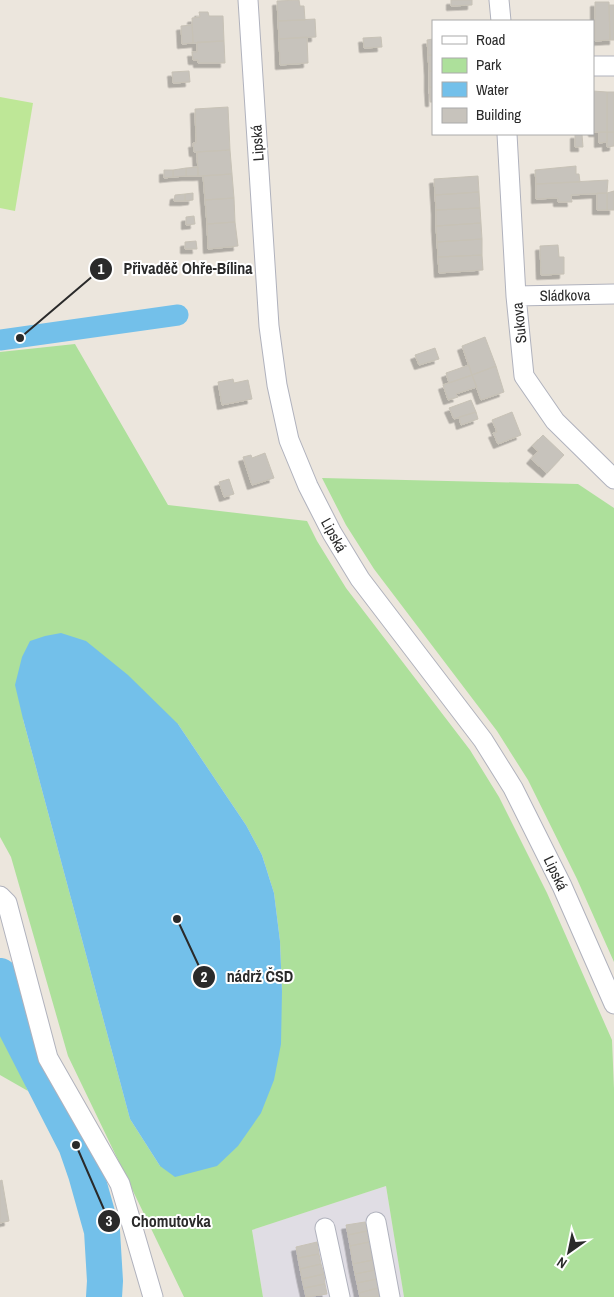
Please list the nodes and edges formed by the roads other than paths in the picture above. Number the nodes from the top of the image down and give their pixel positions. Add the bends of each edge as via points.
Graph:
1 (248, 0) edge
2 (500, 0) edge
3 (501, 20) edge
4 (594, 66) edge
5 (614, 66) edge
6 (507, 135) edge
7 (614, 294) edge
8 (516, 296) junction
9 (614, 479) edge
10 (3, 900) edge
11 (614, 1004) edge
12 (376, 1222) dead end
13 (325, 1228) dead end
14 (153, 1297) edge
15 (340, 1297) edge
16 (390, 1297) edge

1 - 11 street, Lipská via 269,326 289,440 332,533 360,579 483,740 513,788 562,886
2 - 3 street
4 - 5 street
6 - 8 street, Sukova
7 - 8 street, Sládkova
8 - 9 street, Sukova via 524,376 555,421
10 - 14 street via 48,1058 120,1184
12 - 16 street
13 - 15 street

